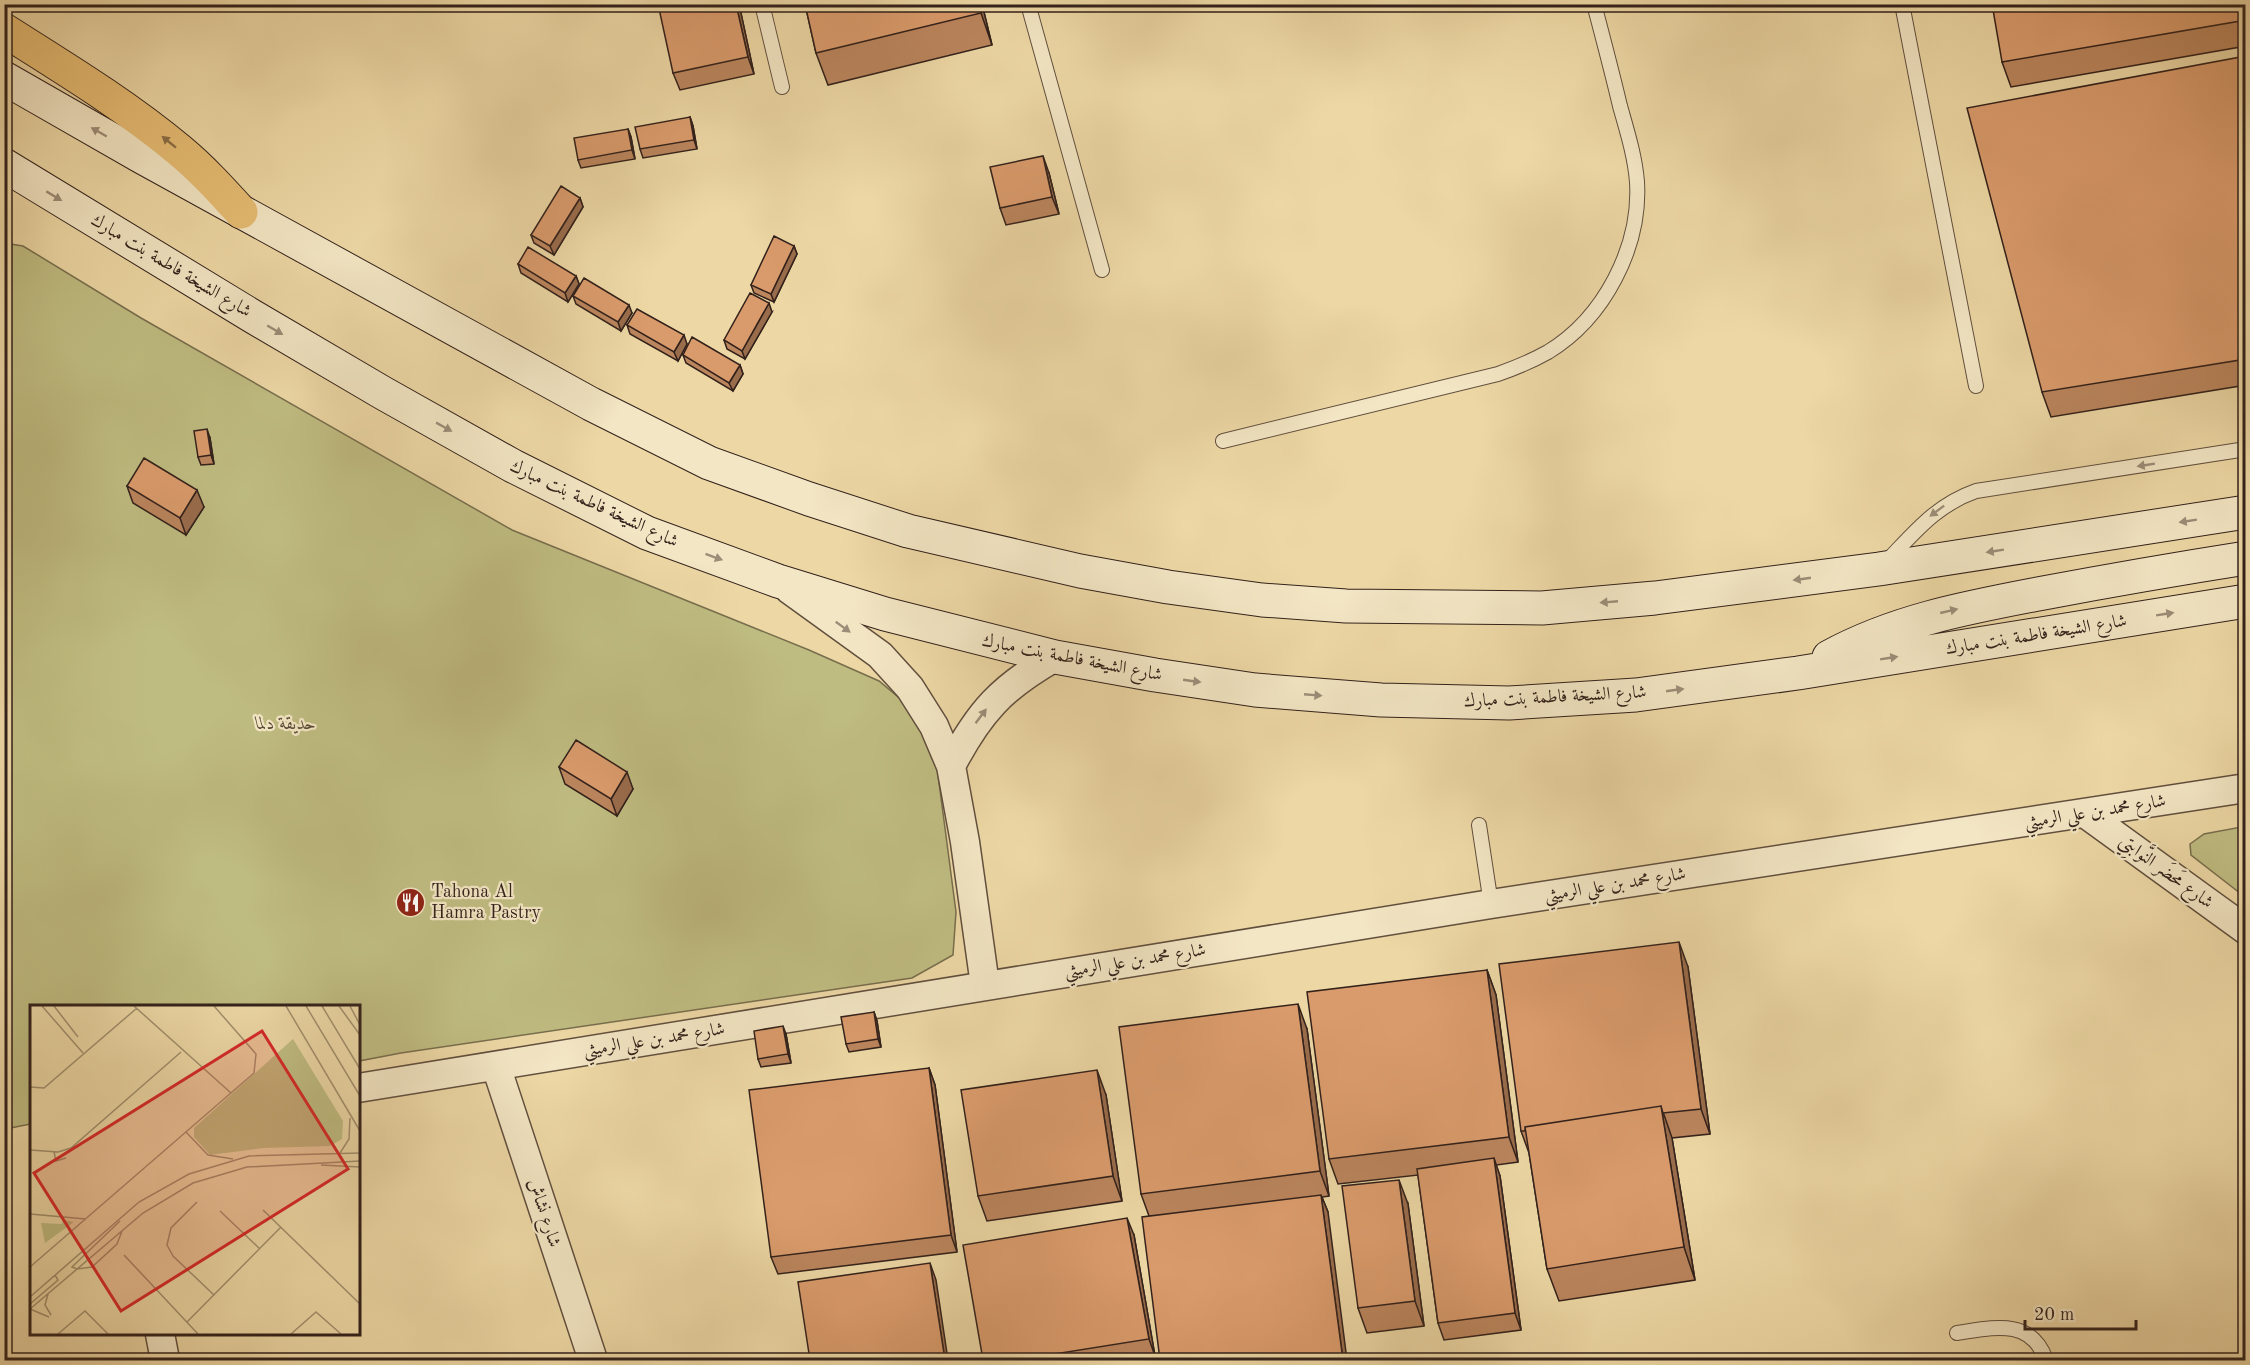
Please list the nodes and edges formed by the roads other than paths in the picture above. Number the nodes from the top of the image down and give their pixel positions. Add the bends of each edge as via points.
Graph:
1 (762, 4) edge
2 (1028, 4) edge
3 (1594, 4) edge
4 (1902, 4) edge
5 (4, 30) edge
6 (4, 78) edge
7 (782, 87) dead end
8 (4, 165) edge
9 (241, 212) junction
10 (1102, 270) dead end
11 (1976, 386) dead end
12 (1223, 441) dead end
13 (2246, 449) edge
14 (2246, 512) edge
15 (2246, 558) edge
16 (1879, 568) junction
17 (778, 581) junction
18 (2246, 601) edge
19 (1055, 657) junction
20 (1798, 673) junction
21 (951, 766) junction
22 (2246, 788) edge
23 (2086, 813) junction
24 (1479, 825) dead end
25 (1491, 904) junction
26 (2246, 930) edge
27 (985, 985) junction
28 (496, 1066) junction
29 (360, 1088) edge
30 (1957, 1333) dead end
31 (160, 1335) edge
32 (165, 1360) edge
33 (593, 1360) edge
34 (2046, 1360) edge

1 - 7 lane
2 - 10 lane
3 - 12 lane via 1637,183 1631,239 1609,290 1592,313 1550,351 1498,374
4 - 11 lane
9 -> 5 main road via 211,179 148,125
9 -> 6 main road
8 -> 17 main road, شارع الشيخة فاطمة بنت مبارك via 262,322 513,466 648,533
16 -> 9 main road via 1655,598 1542,608 1346,606 1262,600 1069,568 908,531 709,463 591,404
13 -> 16 lane via 1976,491 1959,497 1928,518
14 -> 16 main road
20 -> 15 main road via 1880,633 1936,614
17 - 19 main road, شارع الشيخة فاطمة بنت مبارك via 885,614
17 -> 21 street via 880,655 910,688 934,726
20 -> 18 main road, شارع الشيخة فاطمة بنت مبارك
19 -> 20 main road, شارع الشيخة فاطمة بنت مبارك via 1255,690 1381,700 1509,703 1636,695
21 -> 19 street via 982,713 1028,672
21 - 27 street
22 - 23 street, شارع محمد بن علي الرميثي
23 - 25 street, شارع محمد بن علي الرميثي
23 - 26 street, شارع مَحضَر النَّوابتِي
24 - 25 lane
25 - 27 street, شارع محمد بن علي الرميثي
27 - 28 street, شارع محمد بن علي الرميثي
28 - 29 street, شارع محمد بن علي الرميثي
28 - 33 street, شارع نشاش
30 - 34 lane via 2001,1326 2014,1328 2038,1344
31 - 32 street

